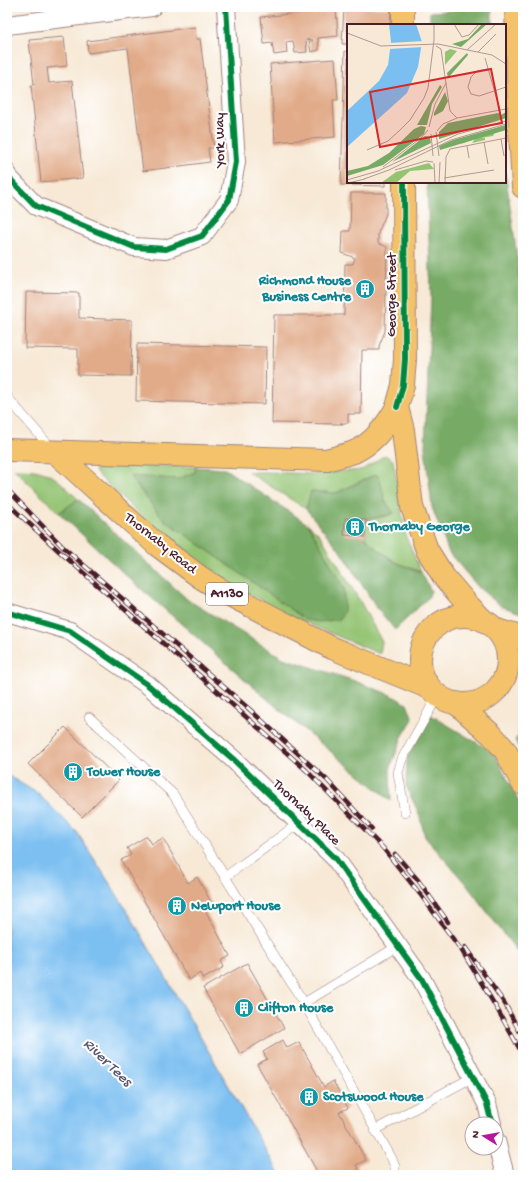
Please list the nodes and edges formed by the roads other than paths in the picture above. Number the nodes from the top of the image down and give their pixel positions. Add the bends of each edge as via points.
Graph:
1 (152, 7) edge
2 (226, 7) edge
3 (403, 7) edge
4 (516, 7) edge
5 (403, 24) edge
6 (7, 25) edge
7 (7, 173) edge
8 (404, 183) edge
9 (523, 187) edge
10 (7, 397) edge
11 (397, 406) junction
12 (14, 451) edge
13 (55, 452) junction
14 (7, 612) edge
15 (490, 625) junction
16 (523, 638) edge
17 (523, 675) edge
18 (502, 682) junction
19 (441, 696) junction
20 (89, 717) dead end
21 (523, 784) edge
22 (405, 813) dead end
23 (299, 823) junction
24 (225, 877) junction
25 (398, 946) junction
26 (304, 1003) junction
27 (473, 1078) junction
28 (490, 1116) edge
29 (375, 1130) junction
30 (500, 1156) edge
31 (395, 1175) edge
32 (505, 1175) edge

1 - 6 street
2 - 7 street, York Way via 236,162 229,200 202,236 166,249 134,248 36,206
3 - 5 main road
4 - 9 main road
8 - 11 main road, George Street / A1130 via 404,359 403,385
10 - 13 lane
11 - 13 main road, A1130 via 374,439 354,452 327,460
11 - 15 main road, George Street / A1130 via 403,430 412,507 427,550 467,604
12 - 13 main road, A1130
13 - 19 main road, Thornaby Road / A1130 via 157,545 212,585 332,648
14 - 23 street, Thornaby Place via 70,632 148,685 233,759
15 - 16 main road, A1130
15 - 18 main road, A1130 via 505,642 508,655 507,669
15 - 19 main road, A1130 via 468,616 453,617 440,623 429,633 422,646 422,675
17 - 18 main road, A1130
18 - 19 main road, A1130 via 494,692 470,704
19 - 21 main road via 492,735 505,750
19 - 22 lane via 402,759 398,773
20 - 24 lane via 173,794
23 - 24 lane
23 - 25 street, Thornaby Place via 335,858
24 - 26 lane
25 - 26 lane
25 - 27 street, Thornaby Place via 421,978
26 - 29 lane
27 - 28 street, Thornaby Place via 487,1104
27 - 29 lane
29 - 31 lane via 392,1159
30 - 32 street

